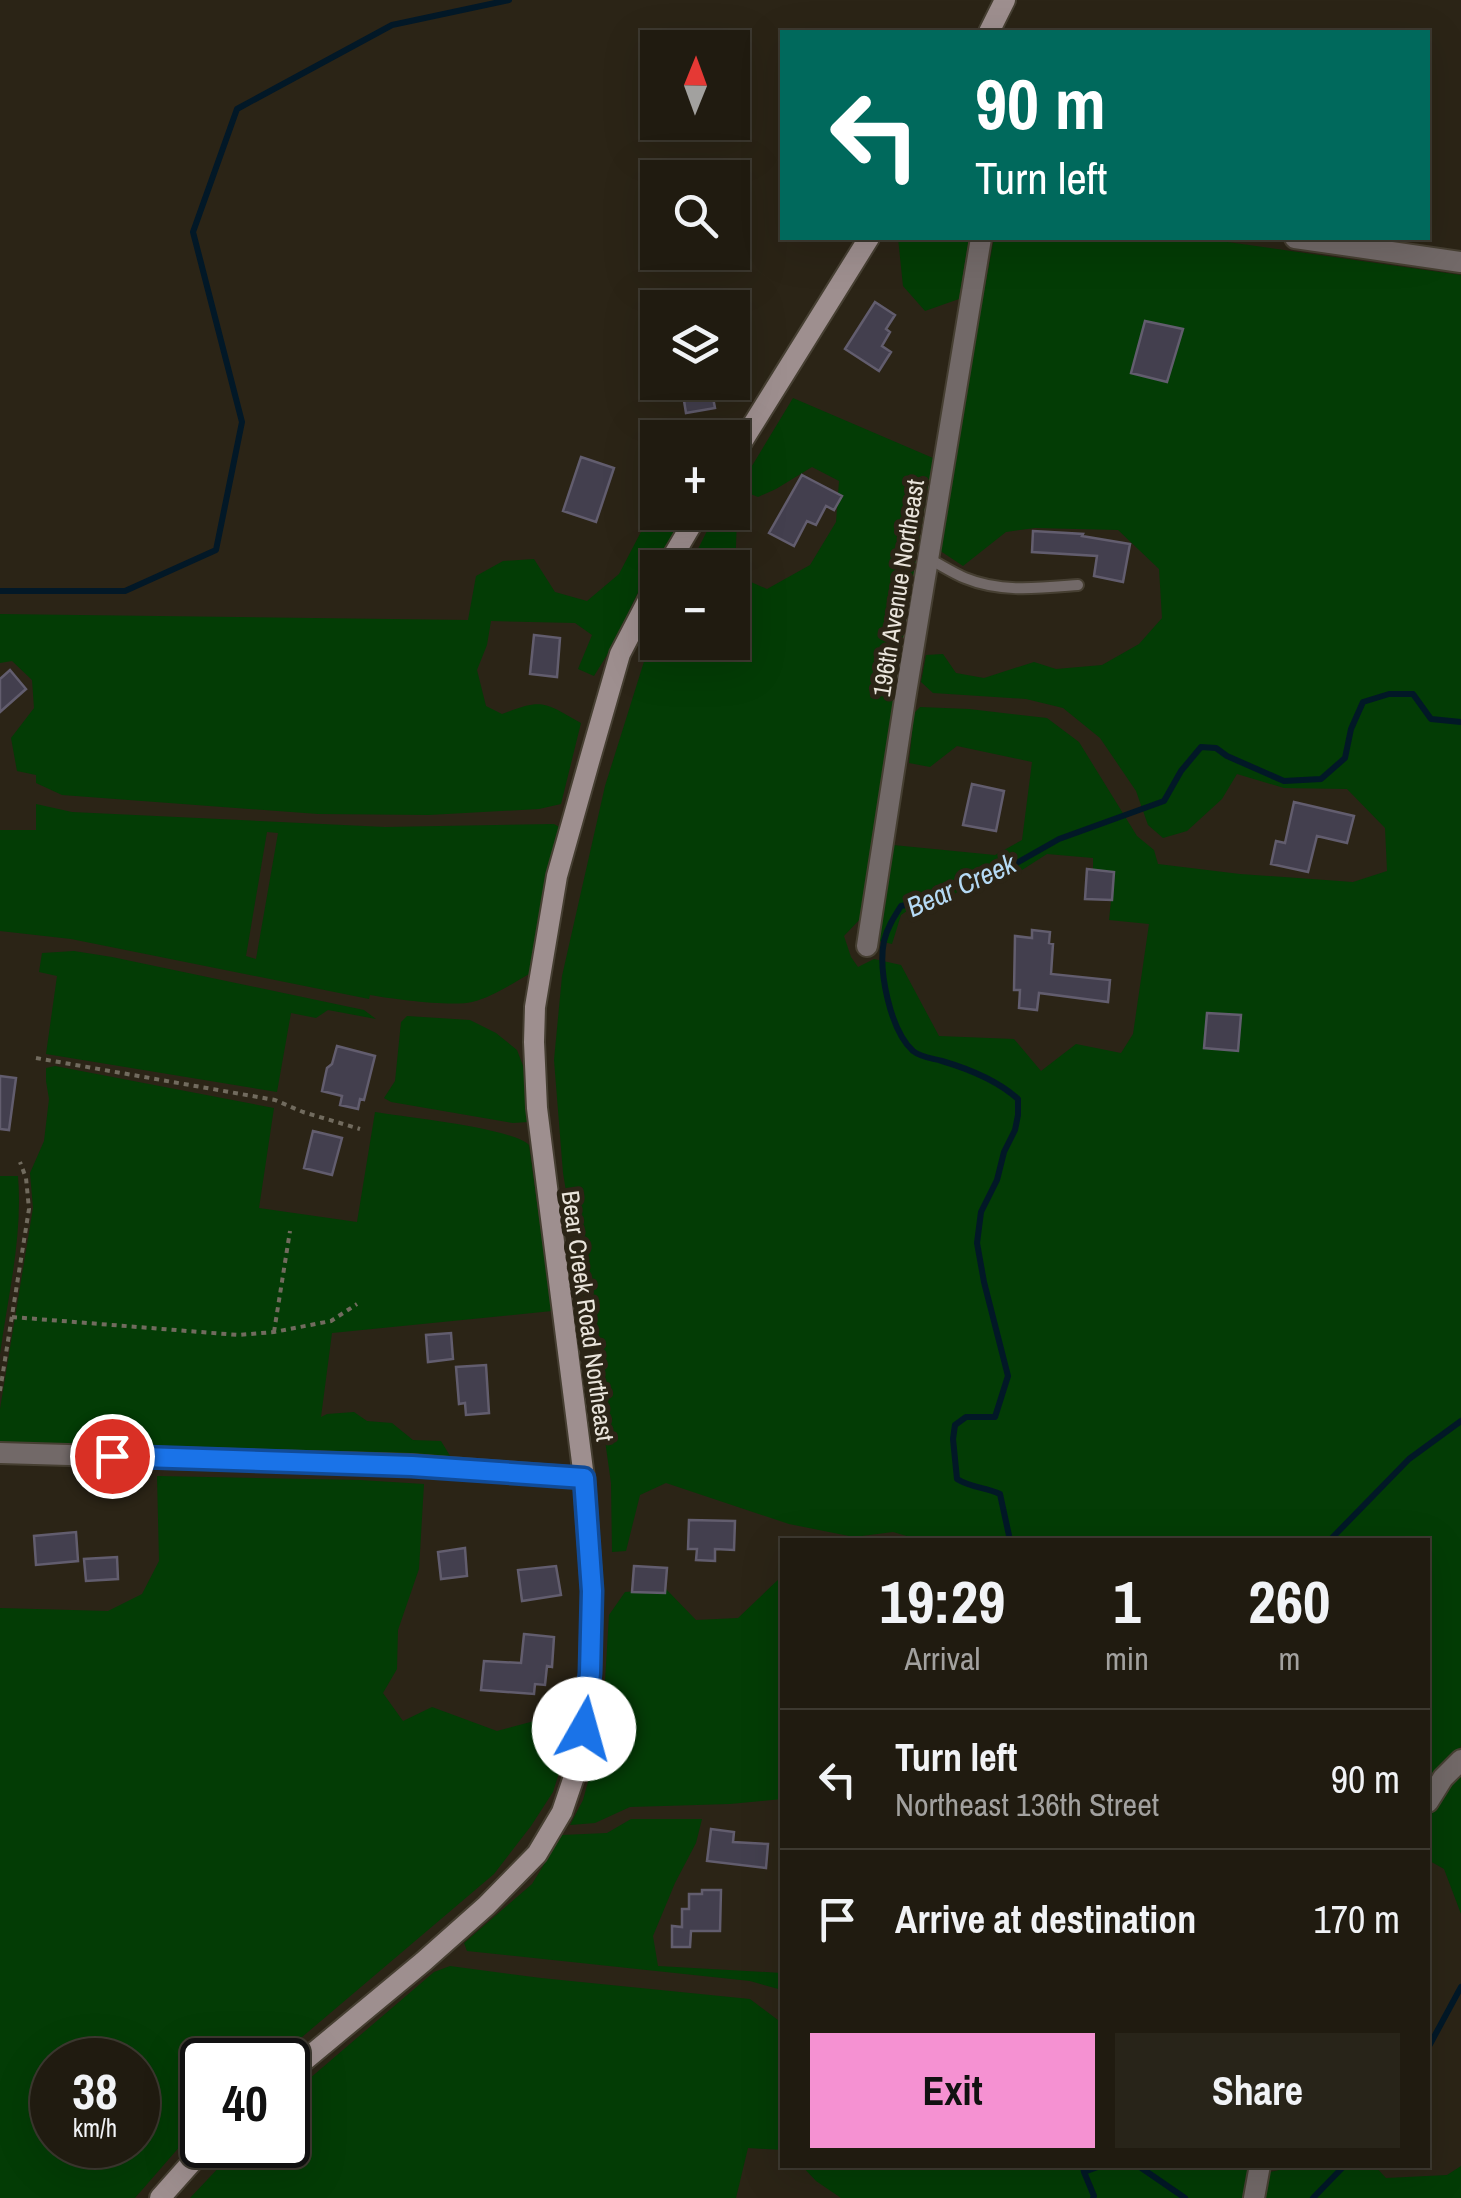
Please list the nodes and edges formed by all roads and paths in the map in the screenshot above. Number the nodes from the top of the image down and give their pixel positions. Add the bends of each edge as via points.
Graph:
1 (1006, 0) edge
2 (989, 30) edge
3 (868, 240) edge
4 (980, 240) edge
5 (1309, 240) edge
6 (1461, 262) edge
7 (750, 429) edge
8 (928, 558) junction
9 (1078, 584) dead end
10 (640, 616) edge
11 (867, 946) dead end
12 (36, 1058) dead end
13 (360, 1129) dead end
14 (20, 1162) dead end
15 (290, 1231) dead end
16 (357, 1304) dead end
17 (12, 1317) junction
18 (274, 1332) junction
19 (0, 1391) edge
20 (0, 1453) edge
21 (584, 1478) junction
22 (1461, 1760) edge
23 (1430, 1799) edge
24 (310, 2056) edge
25 (187, 2168) edge
26 (1259, 2168) edge
27 (160, 2198) edge
28 (1254, 2198) edge

1 - 2 street
3 - 7 street
4 - 8 street, 196th Avenue Northeast
5 - 6 street
8 - 9 lane via 986,584
8 - 11 street, 196th Avenue Northeast
10 - 21 street, Bear Creek Road Northeast via 620,654 556,876 536,1007 538,1118
12 - 13 path via 275,1100
14 - 17 path via 29,1209
15 - 18 path
16 - 18 path via 331,1322
17 - 18 path
17 - 19 path
20 - 21 street
21 - 24 street, Bear Creek Road Northeast via 590,1673 581,1756 562,1812 537,1854 486,1906
22 - 23 street
25 - 27 street
26 - 28 street

